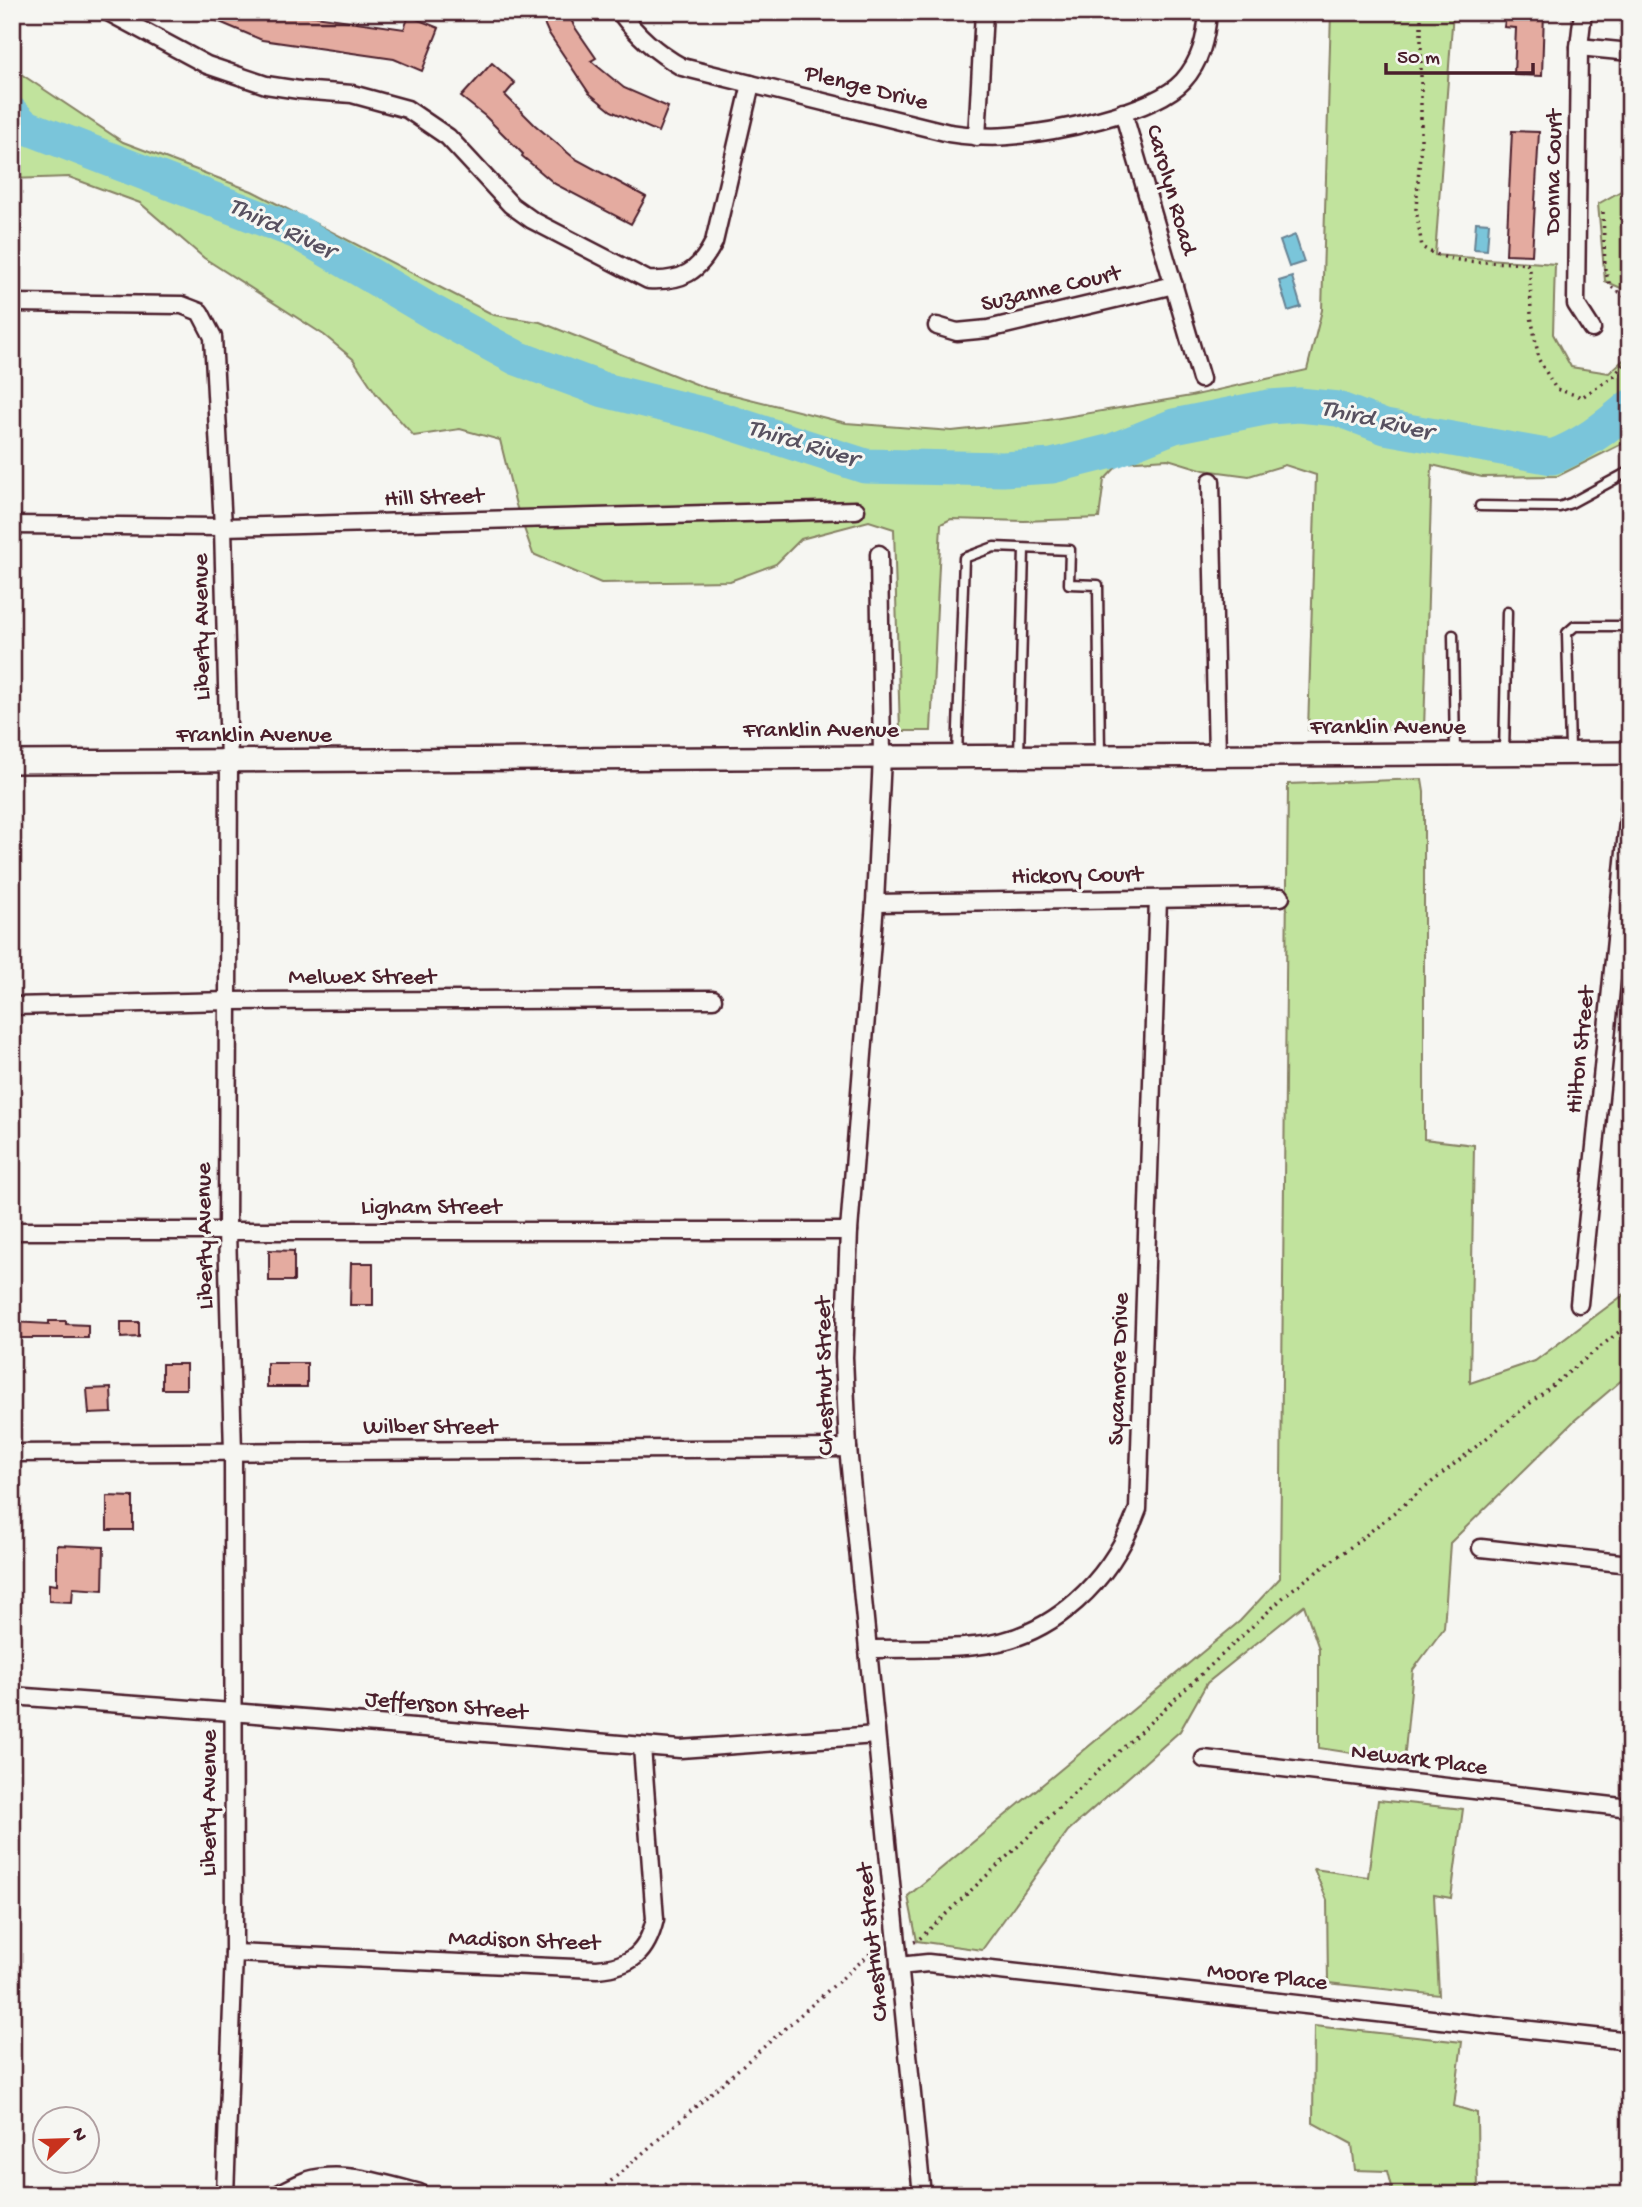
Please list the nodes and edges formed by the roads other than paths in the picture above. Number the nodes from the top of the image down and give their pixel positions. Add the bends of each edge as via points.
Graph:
1 (108, 12) edge
2 (620, 12) edge
3 (984, 12) edge
4 (1208, 12) edge
5 (1583, 12) edge
6 (1580, 47) junction
7 (1630, 52) edge
8 (751, 84) junction
9 (1123, 112) junction
10 (977, 137) junction
11 (1174, 285) junction
12 (12, 303) edge
13 (937, 326) dead end
14 (1592, 329) dead end
15 (1201, 379) dead end
16 (1630, 471) edge
17 (1211, 481) dead end
18 (1480, 506) dead end
19 (856, 510) dead end
20 (12, 525) edge
21 (223, 527) junction
22 (1024, 549) junction
23 (879, 554) dead end
24 (1507, 612) dead end
25 (1630, 626) edge
26 (1453, 635) dead end
27 (1630, 753) edge
28 (1455, 754) junction
29 (1504, 754) junction
30 (1570, 754) junction
31 (1019, 756) junction
32 (1100, 756) junction
33 (1217, 756) junction
34 (882, 757) junction
35 (957, 757) junction
36 (12, 762) edge
37 (229, 762) junction
38 (1630, 802) edge
39 (1281, 897) dead end
40 (1158, 899) junction
41 (874, 903) junction
42 (713, 999) dead end
43 (230, 1001) junction
44 (12, 1006) edge
45 (227, 1230) junction
46 (12, 1231) edge
47 (849, 1231) junction
48 (1579, 1304) dead end
49 (848, 1448) junction
50 (233, 1452) junction
51 (12, 1453) edge
52 (1481, 1548) dead end
53 (1630, 1564) edge
54 (868, 1649) junction
55 (12, 1696) edge
56 (232, 1712) junction
57 (876, 1735) junction
58 (642, 1747) junction
59 (1204, 1759) dead end
60 (1630, 1808) edge
61 (234, 1953) junction
62 (899, 1966) junction
63 (1630, 2041) edge
64 (225, 2195) edge
65 (282, 2195) edge
66 (418, 2195) edge
67 (922, 2195) edge

1 - 8 street via 207,65 265,85 352,94 407,109 448,137 511,205 558,235 648,280 683,276 706,258 714,242
2 - 8 street, Plenge Drive via 647,43 682,67
3 - 10 street
4 - 9 street, Carolyn Road via 1199,60 1182,82 1142,108
5 - 6 street, Donna Court
6 - 7 street
6 - 14 street, Donna Court via 1576,304
8 - 10 street, Plenge Drive
9 - 10 street, Plenge Drive via 1037,133
9 - 11 street, Carolyn Road
11 - 13 street, Suzanne Court via 988,329 957,332
11 - 15 street, Carolyn Road
12 - 21 street, Liberty Avenue via 182,305 200,312 213,337
16 - 18 lane via 1559,507
17 - 33 street
19 - 21 street, Hill Street
20 - 21 street, Hill Street
21 - 37 street, Liberty Avenue
22 - 31 lane
22 - 32 lane via 1070,550 1069,584 1098,585
22 - 35 lane via 994,547 964,558
23 - 34 street, Chestnut Street
24 - 29 lane
25 - 30 lane via 1575,626 1567,634
26 - 28 lane
27 - 30 main road, Franklin Avenue
28 - 29 main road, Franklin Avenue
28 - 33 main road, Franklin Avenue
29 - 30 main road, Franklin Avenue
31 - 32 main road, Franklin Avenue
31 - 35 main road, Franklin Avenue
32 - 33 main road, Franklin Avenue
34 - 35 main road, Franklin Avenue
34 - 37 main road, Franklin Avenue
34 - 41 street, Chestnut Street
36 - 37 main road, Franklin Avenue
37 - 43 street, Liberty Avenue
38 - 48 street, Hilton Street
39 - 40 street, Hickory Court
40 - 41 street, Hickory Court
40 - 54 street, Sycamore Drive via 1138,1508 1131,1528 1092,1587 1069,1608 1034,1629 976,1646
41 - 47 street, Chestnut Street
42 - 43 street, Melwex Street
43 - 44 street, Melwex Street
43 - 45 street, Liberty Avenue
45 - 46 street, Ligham Street
45 - 47 street, Ligham Street
45 - 50 street, Liberty Avenue
47 - 49 street, Chestnut Street via 844,1357
49 - 50 street, Wilber Street
49 - 54 street, Chestnut Street
50 - 51 street, Wilber Street
50 - 56 street, Liberty Avenue
52 - 53 street
54 - 57 street, Chestnut Street
55 - 56 street, Jefferson Street
56 - 58 street, Jefferson Street
56 - 61 street, Liberty Avenue
57 - 58 street, Jefferson Street via 680,1749
57 - 62 street, Chestnut Street
58 - 61 street, Madison Street via 655,1919 647,1943 630,1961 597,1969
59 - 60 street, Newark Place
61 - 64 street, Liberty Avenue
62 - 63 street, Moore Place via 928,1963
62 - 67 street, Chestnut Street
65 - 66 main road via 309,2183 338,2179

